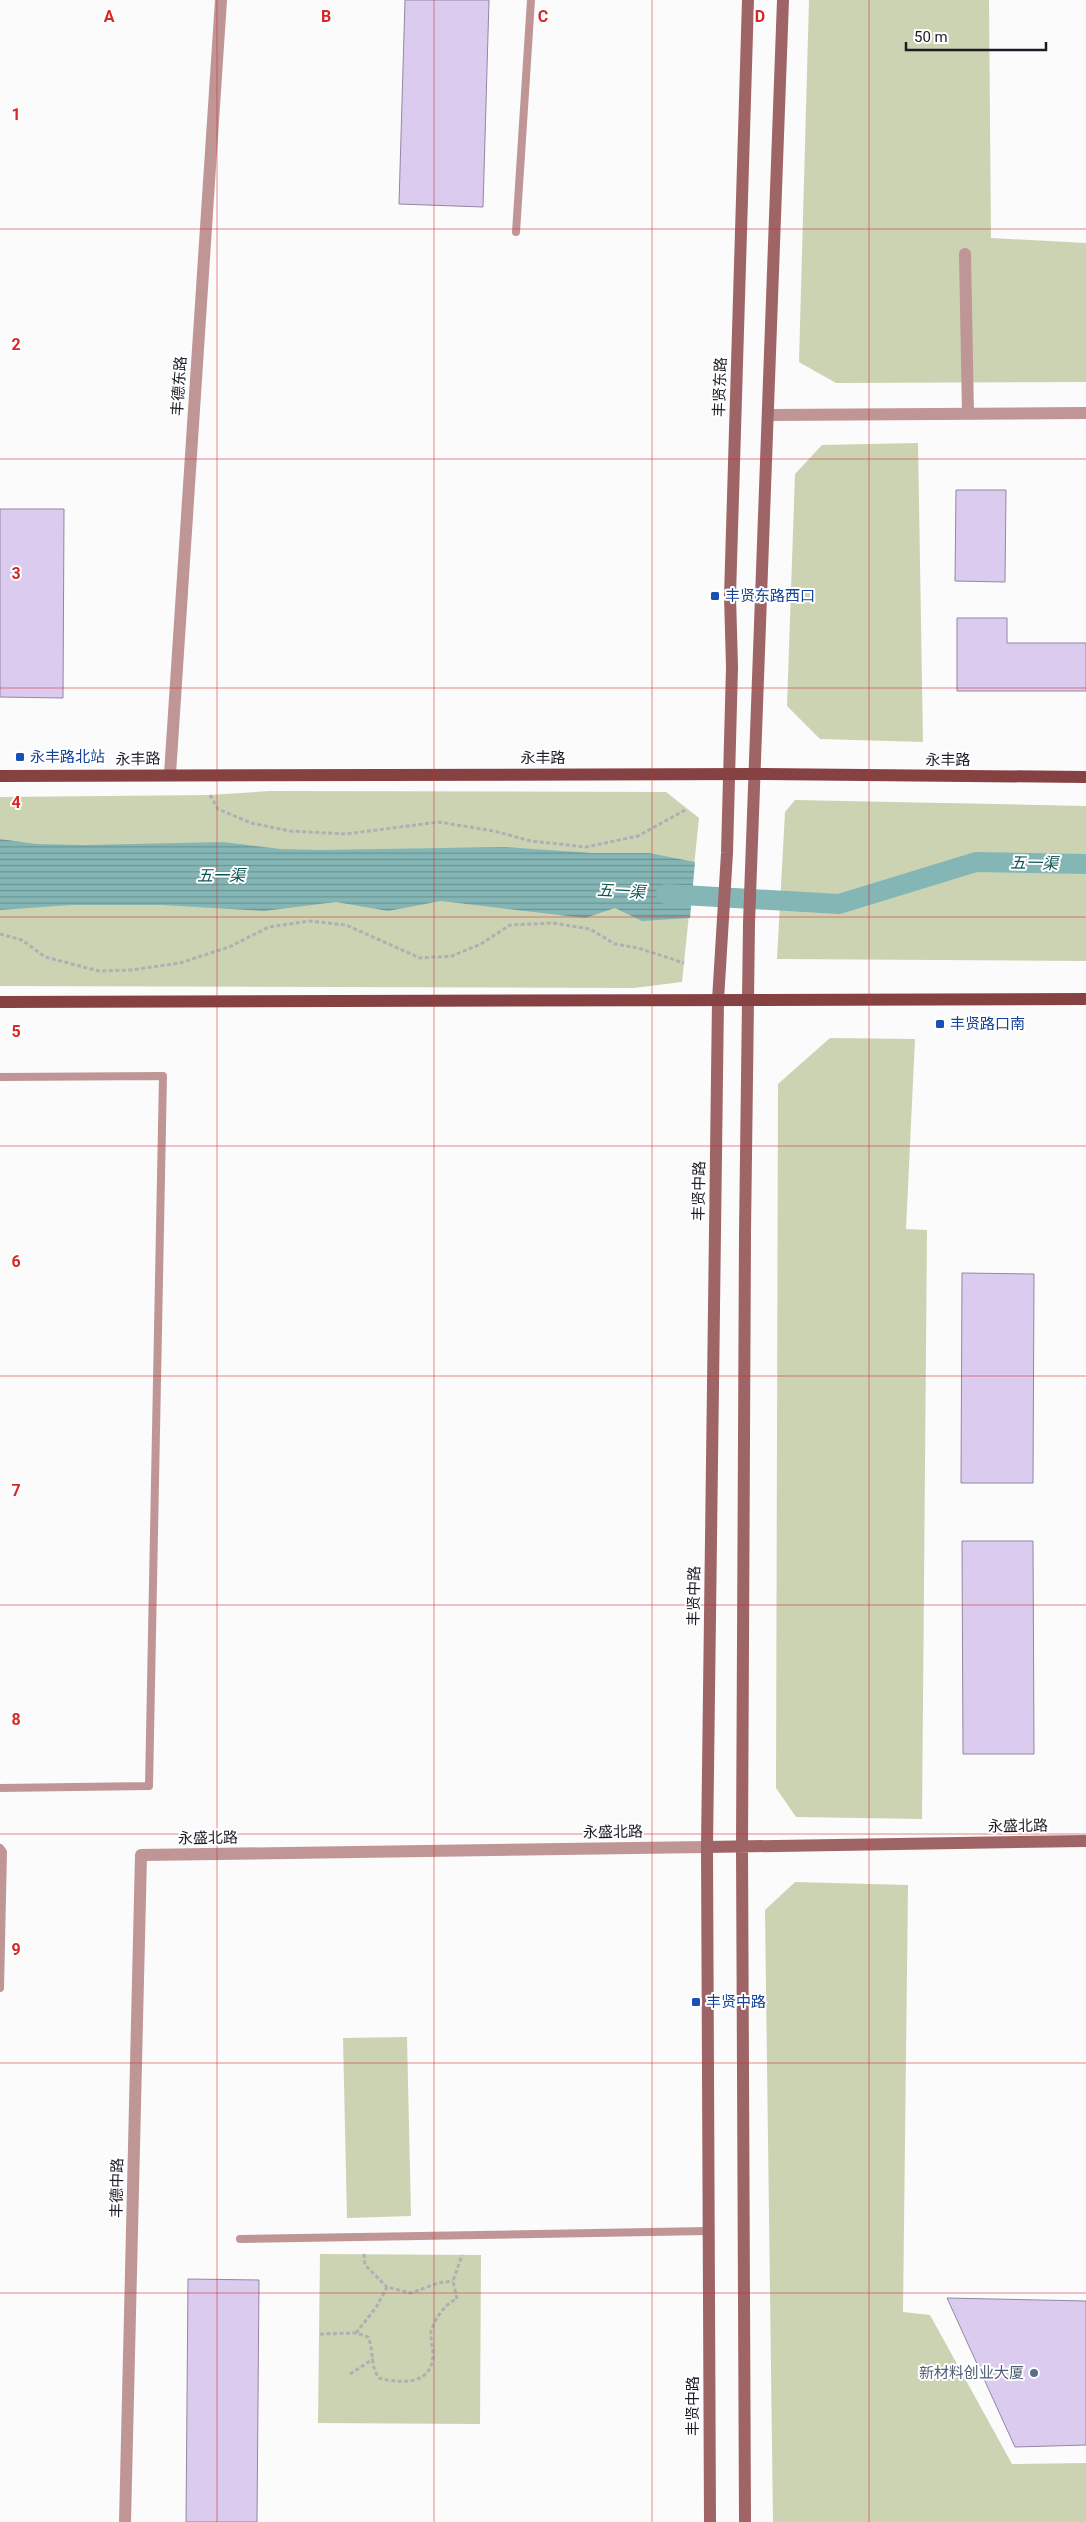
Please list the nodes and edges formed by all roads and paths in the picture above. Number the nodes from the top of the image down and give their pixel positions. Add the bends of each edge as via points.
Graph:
1 (221, 0) edge
2 (531, 0) edge
3 (748, 0) edge
4 (783, 0) edge
5 (516, 232) dead end
6 (965, 254) dead end
7 (1086, 413) edge
8 (968, 414) junction
9 (769, 415) junction
10 (170, 774) junction
11 (729, 774) junction
12 (755, 774) junction
13 (0, 776) edge
14 (1086, 777) edge
15 (210, 795) dead end
16 (687, 809) dead end
17 (727, 853) joint
18 (0, 934) edge
19 (684, 963) dead end
20 (1086, 999) edge
21 (718, 1000) junction
22 (749, 1000) junction
23 (0, 1002) edge
24 (0, 1077) edge
25 (0, 1788) edge
26 (1086, 1841) edge
27 (707, 1847) junction
28 (742, 1847) junction
29 (0, 1848) edge
30 (141, 1855) joint
31 (0, 1988) edge
32 (708, 2230) junction
33 (240, 2239) dead end
34 (364, 2254) dead end
35 (462, 2255) dead end
36 (454, 2281) junction
37 (387, 2287) junction
38 (356, 2333) junction
39 (320, 2334) dead end
40 (373, 2360) junction
41 (350, 2374) dead end
42 (125, 2522) edge
43 (710, 2522) edge
44 (745, 2522) edge

1 - 10 street, 丰德东路
2 - 5 lane
3 - 11 street, 丰贤东路 via 730,596
4 - 9 street
6 - 8 street
7 - 8 street
8 - 9 street
9 - 12 street
10 - 11 main road, 永丰路
10 - 13 main road, 永丰路
11 - 12 main road, 永丰路
11 - 17 street, 丰贤东路
12 - 14 main road, 永丰路
12 - 22 street
15 - 16 path via 218,809 251,823 290,831 346,834 439,822 530,841 586,847 638,836
17 - 21 street, 丰贤中路
18 - 19 path via 22,940 45,956 99,971 180,963 228,947 270,927 309,921 346,925 420,958 452,956 481,944 510,925 553,923 590,928 615,944
20 - 22 main road
21 - 22 main road
21 - 23 main road
21 - 27 street, 丰贤中路
22 - 28 street via 744,1233
24 - 25 lane via 163,1076 149,1786
26 - 28 street, 永盛北路
27 - 28 street, 永盛北路
27 - 30 street, 永盛北路
27 - 32 street, 丰贤中路
28 - 44 street
29 - 31 lane via 3,1852
30 - 42 street, 丰德中路
32 - 33 lane
32 - 43 street, 丰贤中路
34 - 37 path via 365,2265
35 - 36 path
36 - 37 path via 411,2293
36 - 40 path via 457,2299 443,2309 431,2332 433,2355 425,2376 414,2382 379,2378 374,2371
37 - 38 path
38 - 39 path
38 - 40 path via 368,2337
40 - 41 path

